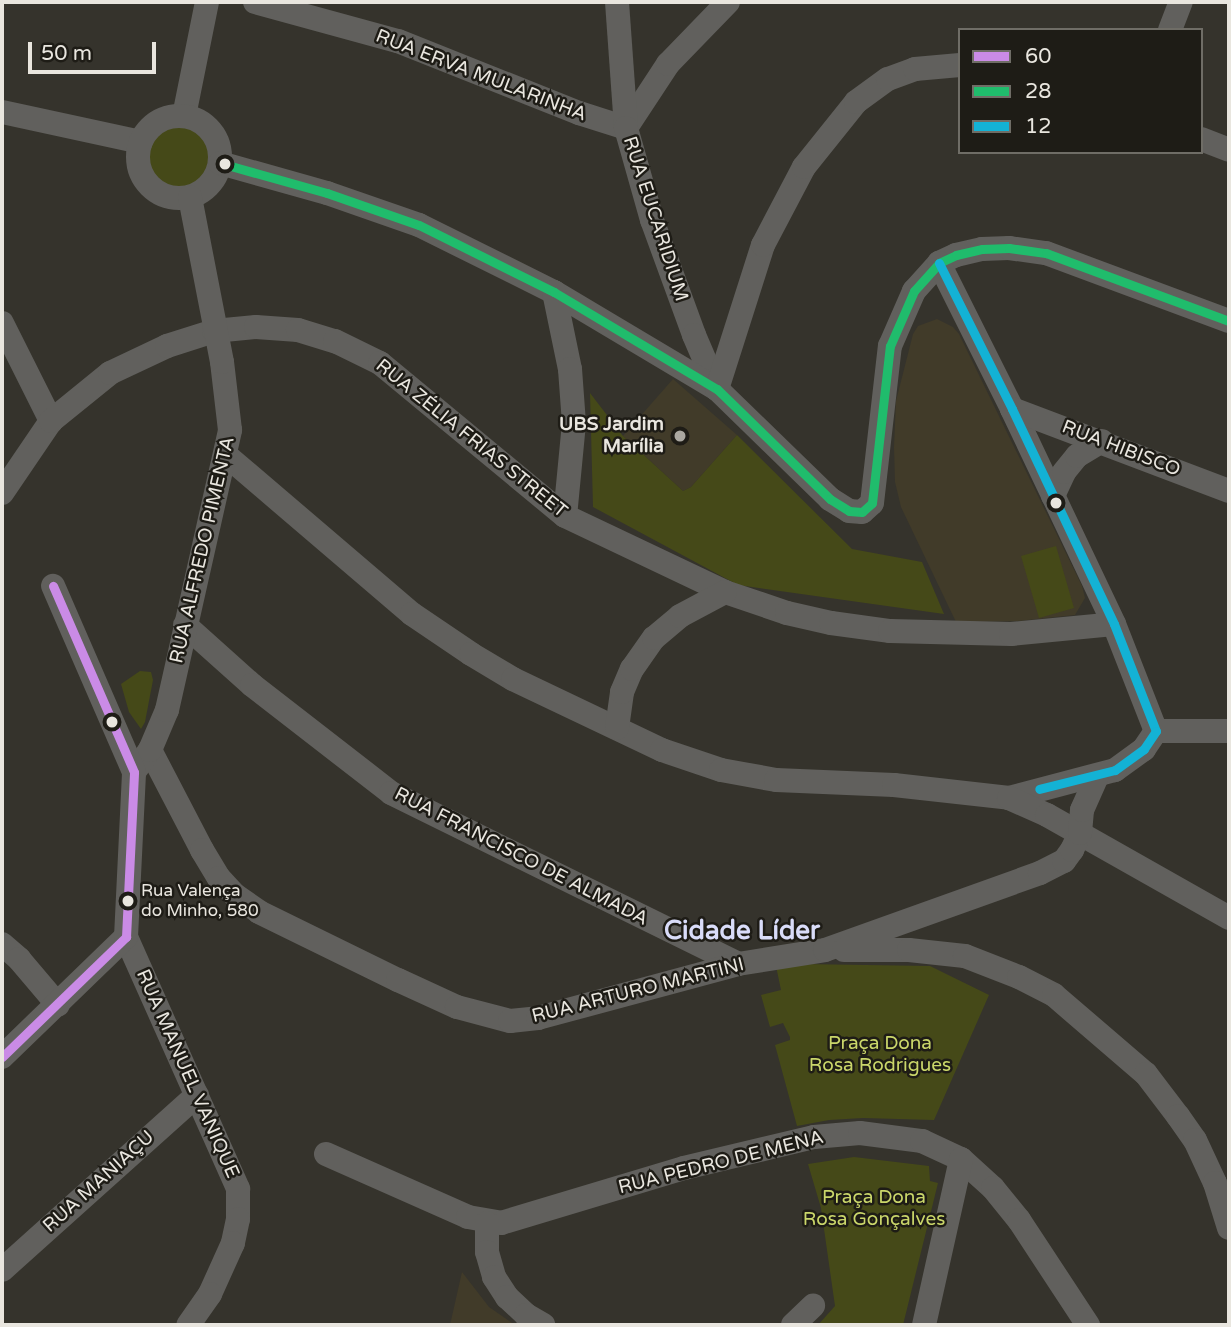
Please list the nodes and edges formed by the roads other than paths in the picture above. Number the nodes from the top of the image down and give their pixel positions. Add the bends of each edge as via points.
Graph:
1 (207, 2) edge
2 (255, 2) edge
3 (617, 2) edge
4 (728, 2) edge
5 (1181, 2) edge
6 (1171, 28) edge
7 (958, 65) edge
8 (2, 112) edge
9 (184, 116) junction
10 (626, 128) junction
11 (1203, 140) edge
12 (141, 142) junction
13 (1229, 150) edge
14 (220, 163) junction
15 (190, 197) junction
16 (939, 263) junction
17 (554, 292) junction
18 (1229, 321) edge
19 (2, 323) edge
20 (214, 331) junction
21 (718, 389) junction
22 (1012, 409) junction
23 (51, 421) junction
24 (1102, 441) junction
25 (227, 456) junction
26 (1229, 491) edge
27 (2, 493) edge
28 (1053, 496) junction
29 (565, 516) junction
30 (53, 586) dead end
31 (724, 592) junction
32 (1114, 624) junction
33 (185, 625) junction
34 (617, 728) junction
35 (1156, 731) junction
36 (1229, 731) edge
37 (150, 750) junction
38 (134, 772) junction
39 (1097, 777) junction
40 (1009, 798) junction
41 (1080, 833) junction
42 (1204, 906) junction
43 (1229, 918) edge
44 (1229, 935) edge
45 (126, 937) junction
46 (2, 944) edge
47 (825, 950) junction
48 (738, 964) junction
49 (58, 1005) junction
50 (2, 1057) edge
51 (197, 1095) junction
52 (326, 1154) dead end
53 (961, 1159) junction
54 (487, 1223) junction
55 (1229, 1228) edge
56 (2, 1270) edge
57 (813, 1306) dead end
58 (188, 1325) edge
59 (543, 1325) edge
60 (793, 1325) edge
61 (924, 1325) edge
62 (1088, 1325) edge

1 - 9 street
2 - 10 street, RUA ERVA MULARINHA via 398,41
3 - 10 street, RUA EUCARIDIUM
4 - 10 street via 668,64
5 - 6 street
7 - 21 street via 915,69 888,79 856,102 804,167 763,245
8 - 12 street
9 - 12 street via 158,122
9 - 14 street via 207,127
10 - 21 street, RUA EUCARIDIUM via 652,220
11 - 13 street
12 - 15 street via 140,168 145,180 166,196
14 - 15 street via 210,184
14 - 17 street via 419,225
15 - 20 street, RUA ALFREDO PIMENTA
16 - 18 street via 982,249 1046,253
16 - 21 street via 915,291 891,345 869,509 849,511 830,499
16 - 22 street
17 - 21 street
17 - 29 street via 574,423
19 - 23 street
20 - 23 street, RUA ZÉLIA FRIAS STREET via 167,346 110,373
20 - 25 street, RUA ALFREDO PIMENTA via 227,396
20 - 29 street, RUA ZÉLIA FRIAS STREET via 298,330 335,341 380,363
22 - 24 street, RUA HIBISCO
22 - 28 street
23 - 27 street, RUA ZÉLIA FRIAS STREET
24 - 26 street, RUA HIBISCO
24 - 28 street via 1077,456 1063,472
25 - 33 street, RUA ALFREDO PIMENTA
25 - 34 street via 412,614 513,679
28 - 32 street
29 - 31 street, RUA ZÉLIA FRIAS STREET
30 - 38 street
31 - 32 street, RUA ZÉLIA FRIAS STREET via 787,613 890,631 1011,634
31 - 34 street via 680,616 654,638 622,692
32 - 35 street
33 - 37 street, RUA ALFREDO PIMENTA via 167,710
33 - 48 street, RUA FRANCISCO DE ALMADA via 252,685 391,793
34 - 40 street via 662,750 776,780 894,785
35 - 36 street
35 - 39 street via 1133,759
37 - 38 street, RUA ALFREDO PIMENTA
37 - 48 street, RUA ARTURO MARTINI via 202,850 234,895 259,912 457,1007 510,1021 538,1018
38 - 45 street
39 - 40 street
39 - 41 street via 1082,810
40 - 41 street
41 - 42 street
41 - 47 street, RUA ARTURO MARTINI via 1064,861 1040,873
42 - 43 street
42 - 44 street
45 - 49 street
45 - 51 street, RUA MANUEL VANIQUE
46 - 49 street
47 - 48 street, RUA ARTURO MARTINI
47 - 55 street via 909,950 965,956 1054,995 1146,1074 1178,1116 1215,1183
49 - 50 street
51 - 56 street, RUA MANIAÇU
51 - 58 street, RUA MANUEL VANIQUE via 238,1189 238,1219 223,1269
52 - 54 street, RUA PEDRO DE MENA
53 - 54 street, RUA PEDRO DE MENA via 922,1141 893,1135 814,1137 684,1168 523,1218
53 - 61 street
53 - 62 street, RUA PEDRO DE MENA via 1019,1220
54 - 59 street via 494,1277 507,1297
57 - 60 street

